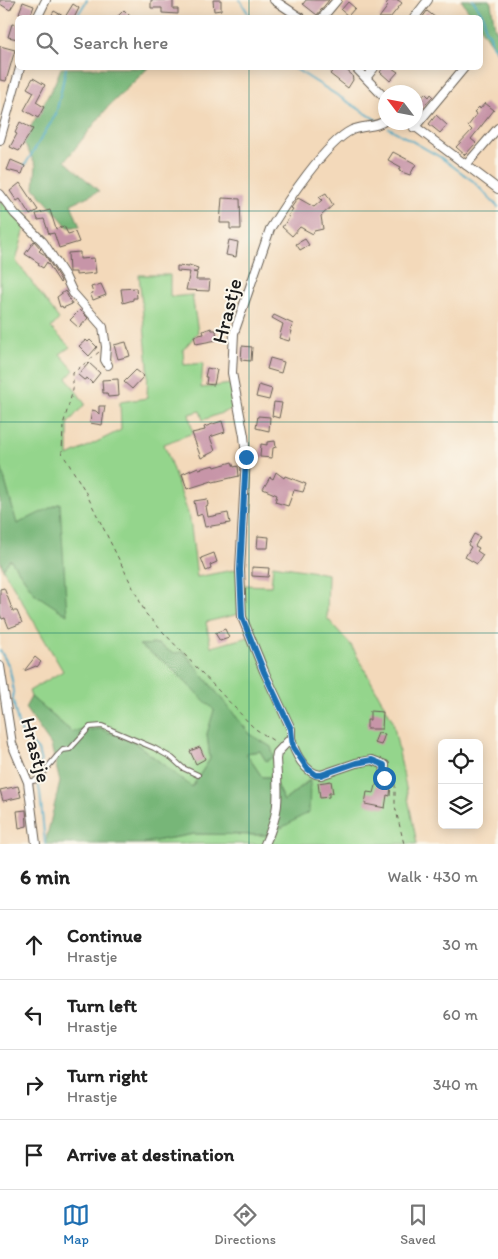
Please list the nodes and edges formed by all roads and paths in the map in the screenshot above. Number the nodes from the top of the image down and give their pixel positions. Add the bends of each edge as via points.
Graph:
1 (46, 0) edge
2 (274, 0) edge
3 (337, 0) edge
4 (428, 0) edge
5 (38, 15) edge
6 (296, 15) edge
7 (324, 15) edge
8 (416, 15) edge
9 (19, 70) edge
10 (358, 70) edge
11 (372, 70) edge
12 (462, 70) edge
13 (366, 78) junction
14 (378, 91) edge
15 (423, 113) edge
16 (378, 125) edge
17 (498, 128) edge
18 (419, 130) edge
19 (0, 140) edge
20 (466, 164) junction
21 (498, 189) edge
22 (0, 194) edge
23 (106, 346) junction
24 (108, 365) dead end
25 (0, 666) edge
26 (291, 738) junction
27 (282, 746) junction
28 (384, 767) junction
29 (198, 775) dead end
30 (384, 778) dead end
31 (28, 782) junction
32 (36, 844) edge
33 (265, 844) edge
34 (404, 844) edge

1 - 5 street
2 - 6 street
3 - 7 street
4 - 8 street
9 - 19 street
10 - 13 street
11 - 13 street
12 - 15 street
13 - 14 street
16 - 26 street, Hrastje via 352,130 331,146 278,215 270,229 234,333 232,373 246,457 240,570 242,617 291,729
17 - 20 street
18 - 20 street
20 - 21 street
22 - 23 street via 43,242 73,293 103,327
23 - 24 street
23 - 27 path via 73,373 73,390 63,425 62,453 84,489 146,614 254,728
25 - 31 street, Hrastje via 12,744
26 - 27 street
26 - 28 street, Hrastje via 298,755 316,775 372,760
27 - 33 street via 276,759 278,801 274,826
28 - 30 street
28 - 34 path via 394,780 394,806
29 - 31 lane via 154,748 102,726 90,727 70,749 57,756 37,780
31 - 32 street, Hrastje

